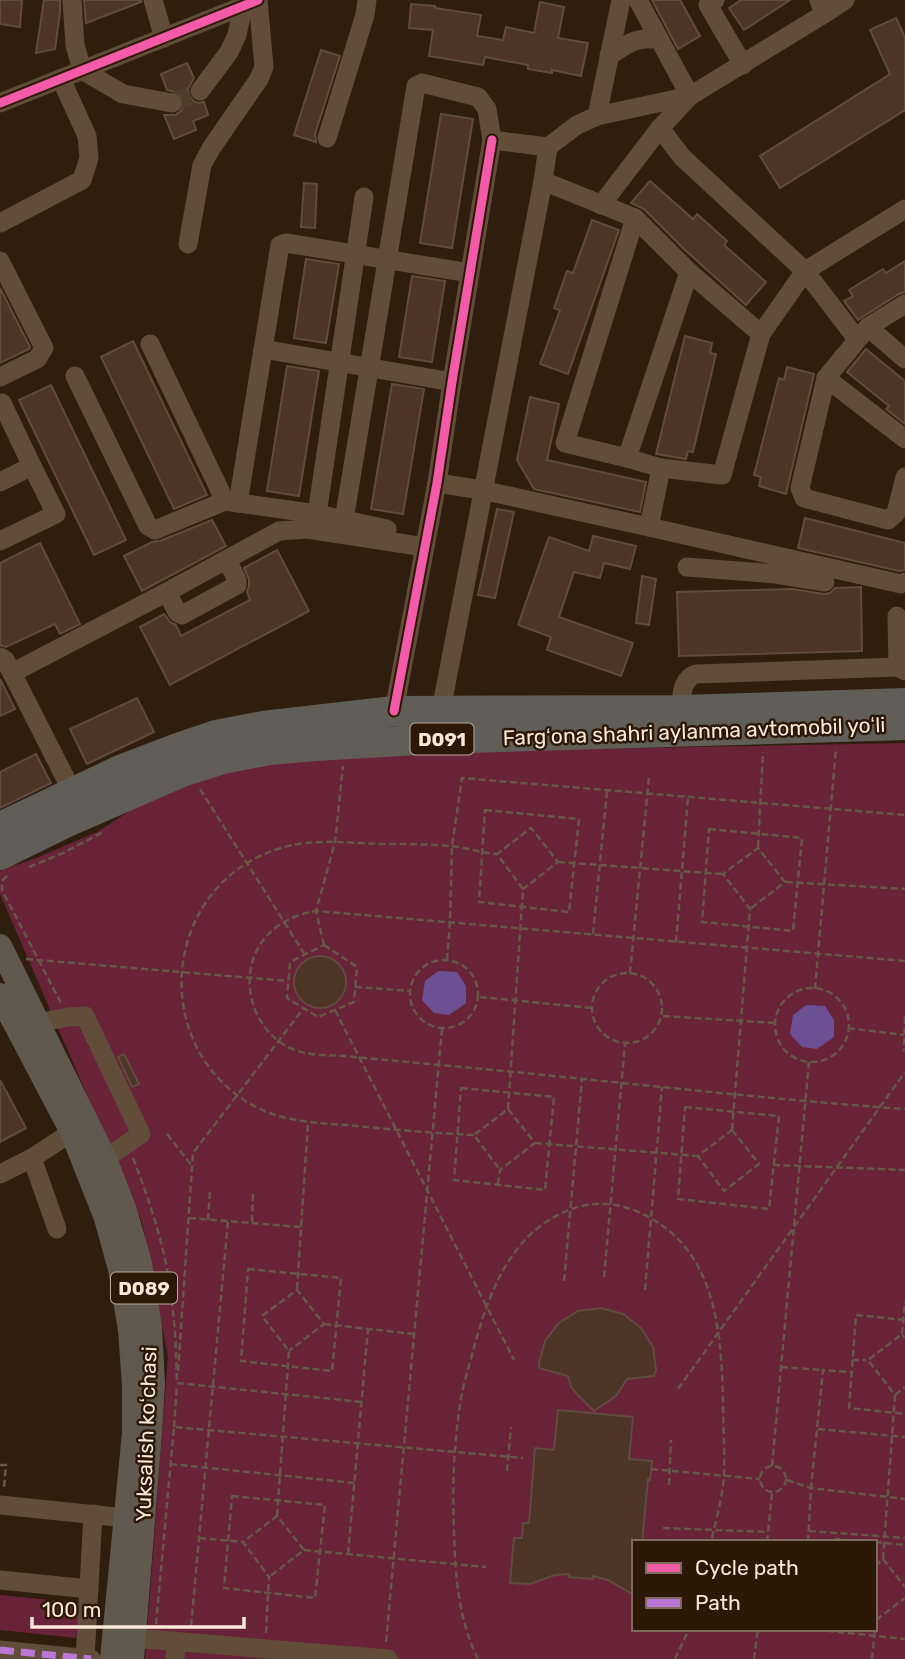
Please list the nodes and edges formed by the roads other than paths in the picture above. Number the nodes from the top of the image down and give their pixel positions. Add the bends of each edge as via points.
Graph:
1 (72, 0) edge
2 (153, 0) edge
3 (367, 0) edge
4 (621, 0) edge
5 (638, 0) edge
6 (845, 0) edge
7 (254, 2) edge
8 (709, 2) edge
9 (822, 7) edge
10 (163, 38) junction
11 (660, 40) junction
12 (609, 56) junction
13 (743, 65) junction
14 (82, 71) junction
15 (61, 79) junction
16 (200, 91) tunnel mouth
17 (690, 96) junction
18 (0, 103) edge
19 (172, 103) tunnel mouth
20 (597, 116) junction
21 (660, 128) junction
22 (327, 138) dead end
23 (492, 140) junction
24 (548, 147) junction
25 (543, 181) junction
26 (364, 197) dead end
27 (601, 205) junction
28 (905, 209) edge
29 (635, 218) junction
30 (0, 223) edge
31 (188, 244) dead end
32 (355, 253) junction
33 (387, 259) junction
34 (0, 261) edge
35 (805, 271) junction
36 (689, 272) junction
37 (470, 273) junction
38 (905, 304) edge
39 (862, 333) junction
40 (761, 334) junction
41 (150, 344) dead end
42 (263, 349) junction
43 (905, 359) edge
44 (340, 362) junction
45 (370, 368) junction
46 (75, 376) dead end
47 (0, 377) edge
48 (826, 378) junction
49 (452, 382) junction
50 (2, 403) edge
51 (905, 439) edge
52 (627, 458) junction
53 (32, 466) junction
54 (661, 468) junction
55 (905, 477) edge
56 (0, 482) edge
57 (437, 483) junction
58 (482, 490) junction
59 (232, 502) junction
60 (317, 514) junction
61 (344, 520) junction
62 (649, 527) junction
63 (0, 541) edge
64 (426, 542) junction
65 (227, 560) junction
66 (778, 565) junction
67 (687, 567) dead end
68 (825, 582) dead end
69 (905, 582) edge
70 (167, 592) junction
71 (897, 616) dead end
72 (6, 665) edge
73 (901, 669) edge
74 (905, 703) edge
75 (441, 710) junction
76 (680, 710) junction
77 (394, 712) junction
78 (740, 719) junction
79 (905, 725) edge
80 (73, 793) junction
81 (0, 827) edge
82 (10, 866) edge
83 (3, 952) edge
84 (0, 996) edge
85 (38, 1023) junction
86 (72, 1132) junction
87 (32, 1158) junction
88 (105, 1159) junction
89 (0, 1174) edge
90 (57, 1228) dead end
91 (1, 1505) edge
92 (93, 1514) junction
93 (126, 1517) junction
94 (0, 1580) edge
95 (89, 1588) junction
96 (140, 1645) edge
97 (180, 1647) edge
98 (0, 1650) edge
99 (225, 1652) edge
100 (270, 1652) edge
101 (85, 1659) edge
102 (91, 1659) edge
103 (112, 1659) edge
104 (386, 1659) edge

1 - 14 street
2 - 10 street
3 - 22 street
4 - 12 street
5 - 11 street
6 - 9 street
7 - 10 street
7 - 16 street via 229,52
7 - 31 street via 264,67 202,165
8 - 13 street
9 - 13 street
10 - 14 street
11 - 12 street via 633,41
11 - 17 street
12 - 20 street
13 - 17 street
14 - 15 street
14 - 19 street via 123,94
15 - 18 street
15 - 30 street via 87,135 89,158 82,180
17 - 20 street
17 - 21 street
20 - 24 street
21 - 27 street
21 - 35 street via 682,157
23 - 24 street
23 - 33 street via 487,109 478,97 422,83 416,86
23 - 37 street
24 - 25 street
25 - 27 street
25 - 58 street
26 - 32 street
27 - 29 street
28 - 35 street
29 - 36 street
29 - 52 street via 565,443
32 - 33 street
32 - 42 street via 280,245
32 - 44 street
33 - 37 street
33 - 45 street
34 - 47 street via 44,348 37,359
35 - 39 street
35 - 40 street
36 - 40 street
36 - 52 street
37 - 49 street
38 - 39 street
39 - 43 street
39 - 48 street
40 - 54 street via 722,475
41 - 59 street
42 - 44 street
42 - 59 street
44 - 45 street
44 - 60 street
45 - 49 street
45 - 61 street
46 - 59 street via 148,526 155,530
48 - 51 street
48 - 55 street via 800,488 804,498 888,520 896,513
49 - 57 street
50 - 53 street
52 - 54 street
53 - 56 street
53 - 63 street via 57,514
54 - 62 street
57 - 58 street
57 - 64 street
58 - 62 street
58 - 75 street
59 - 60 street
60 - 61 street
61 - 64 street
62 - 66 street
64 - 65 street via 307,529 279,531
64 - 77 street
65 - 70 street
65 - 70 street via 237,585 182,615
66 - 67 street
66 - 68 street
66 - 69 street
70 - 72 street
71 - 73 street
72 - 80 street
73 - 76 street via 696,674 685,682
74 - 78 highway, Fargʻona shahri aylanma avtomobil yoʻli / D091
75 - 76 highway, Fargʻona shahri aylanma avtomobil yoʻli / D091
75 - 77 highway, Fargʻona shahri aylanma avtomobil yoʻli / D091
76 - 78 highway, Fargʻona shahri aylanma avtomobil yoʻli / D091
77 - 80 highway, Fargʻona shahri aylanma avtomobil yoʻli / D091 via 216,735 120,770
78 - 79 highway, Fargʻona shahri aylanma avtomobil yoʻli / D091 via 838,727
78 - 82 highway, Fargʻona shahri aylanma avtomobil yoʻli / D091 via 316,746 223,759 65,823
80 - 81 highway, Fargʻona shahri aylanma avtomobil yoʻli / D091
83 - 85 main road, Yuksalish koʻchasi / D089
84 - 86 main road, Yuksalish koʻchasi / D089
85 - 88 main road, Yuksalish koʻchasi / D089
85 - 88 street via 85,1016 141,1134
86 - 87 street
86 - 93 main road, Yuksalish koʻchasi / D089 via 106,1218 131,1330 134,1433
87 - 89 street
87 - 90 street
88 - 96 main road, Yuksalish koʻchasi / D089 via 140,1263 150,1327 153,1384
91 - 92 street
92 - 93 street
92 - 95 street
93 - 103 main road, Yuksalish koʻchasi / D089
94 - 95 street
95 - 101 street
96 - 97 street
97 - 99 street
98 - 101 street
99 - 100 street
100 - 104 street
101 - 102 street

